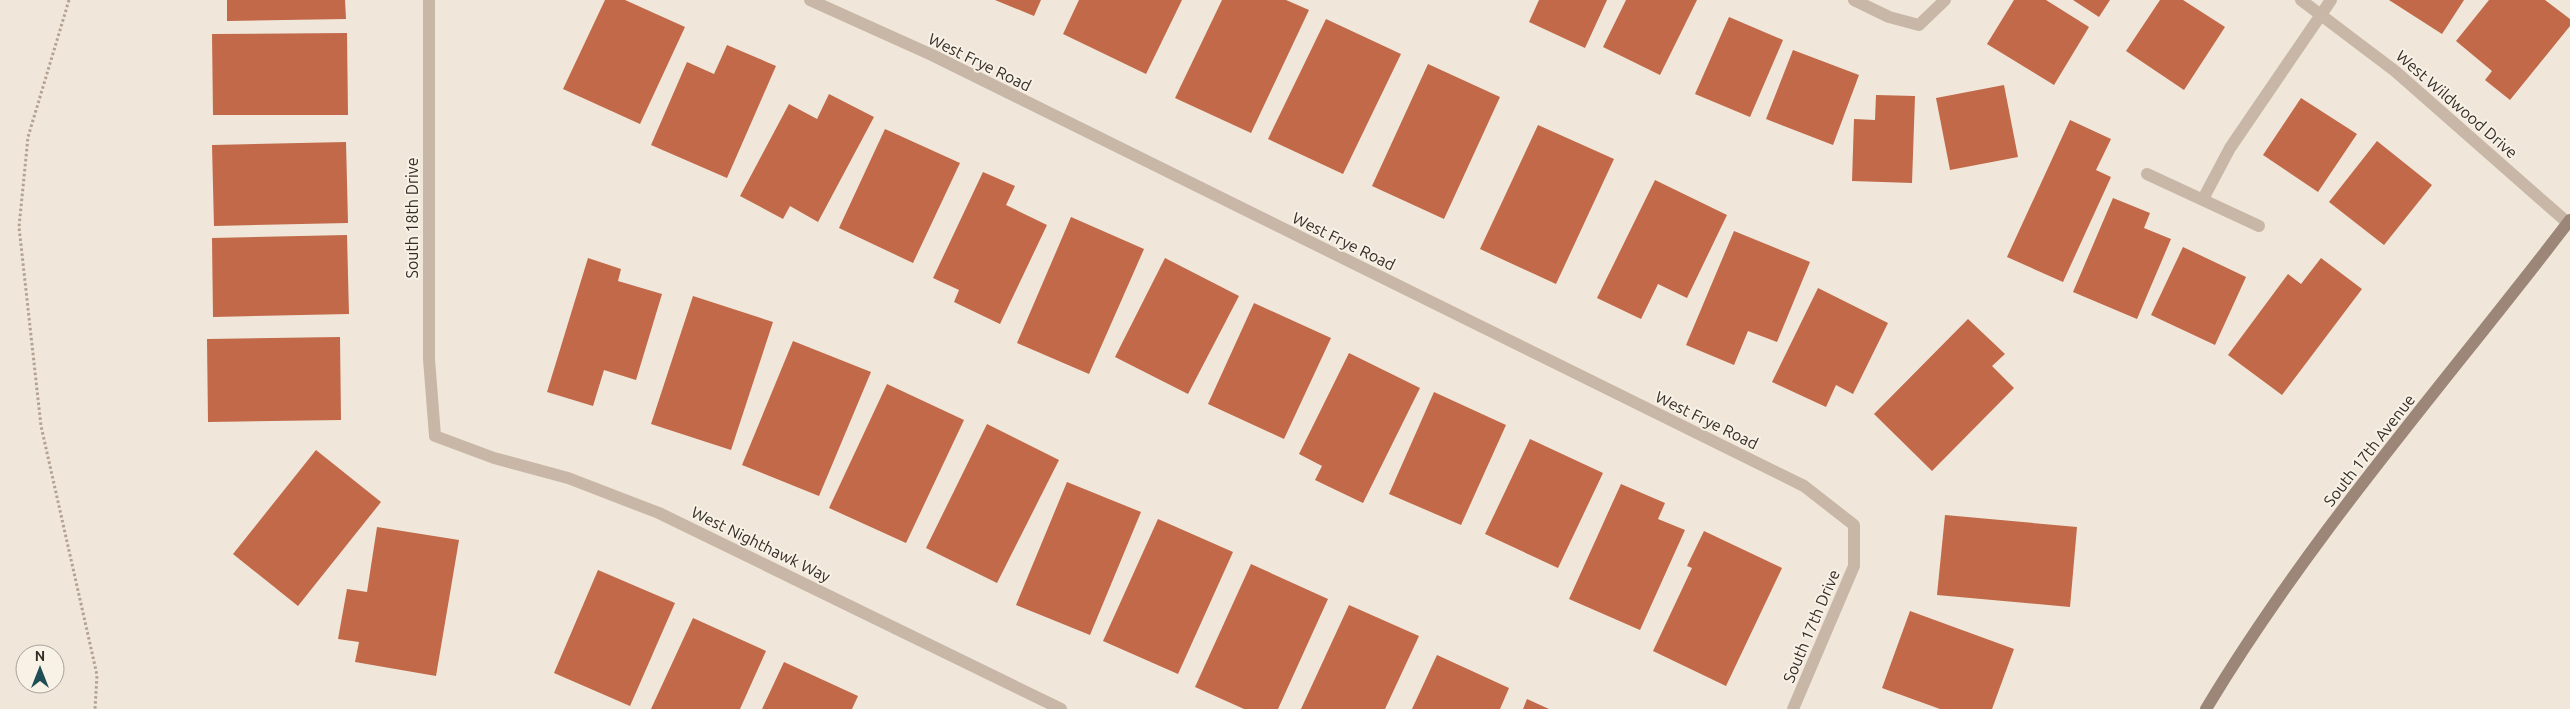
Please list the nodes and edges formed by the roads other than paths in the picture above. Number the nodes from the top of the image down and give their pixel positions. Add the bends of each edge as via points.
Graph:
1 (429, 0) edge
2 (810, 0) edge
3 (1854, 0) edge
4 (1945, 0) edge
5 (2301, 0) edge
6 (2331, 0) edge
7 (2322, 14) junction
8 (2147, 174) dead end
9 (2203, 199) junction
10 (2569, 221) edge
11 (2259, 226) dead end
12 (436, 436) joint
13 (1854, 525) joint
14 (1061, 709) edge
15 (1793, 709) edge
16 (2206, 709) edge

1 - 12 street, South 18th Drive via 429,359
2 - 13 street, West Frye Road via 932,56 1804,486
3 - 4 street via 1889,17 1919,24
5 - 7 street, West Wildwood Drive
6 - 7 street
7 - 9 street via 2230,148
7 - 10 street, West Wildwood Drive via 2396,71
8 - 9 street
9 - 11 street
10 - 16 main road, South 17th Avenue via 2371,472 2246,644
12 - 14 street, West Nighthawk Way via 494,458 568,478 659,513
13 - 15 street, South 17th Drive via 1854,566

